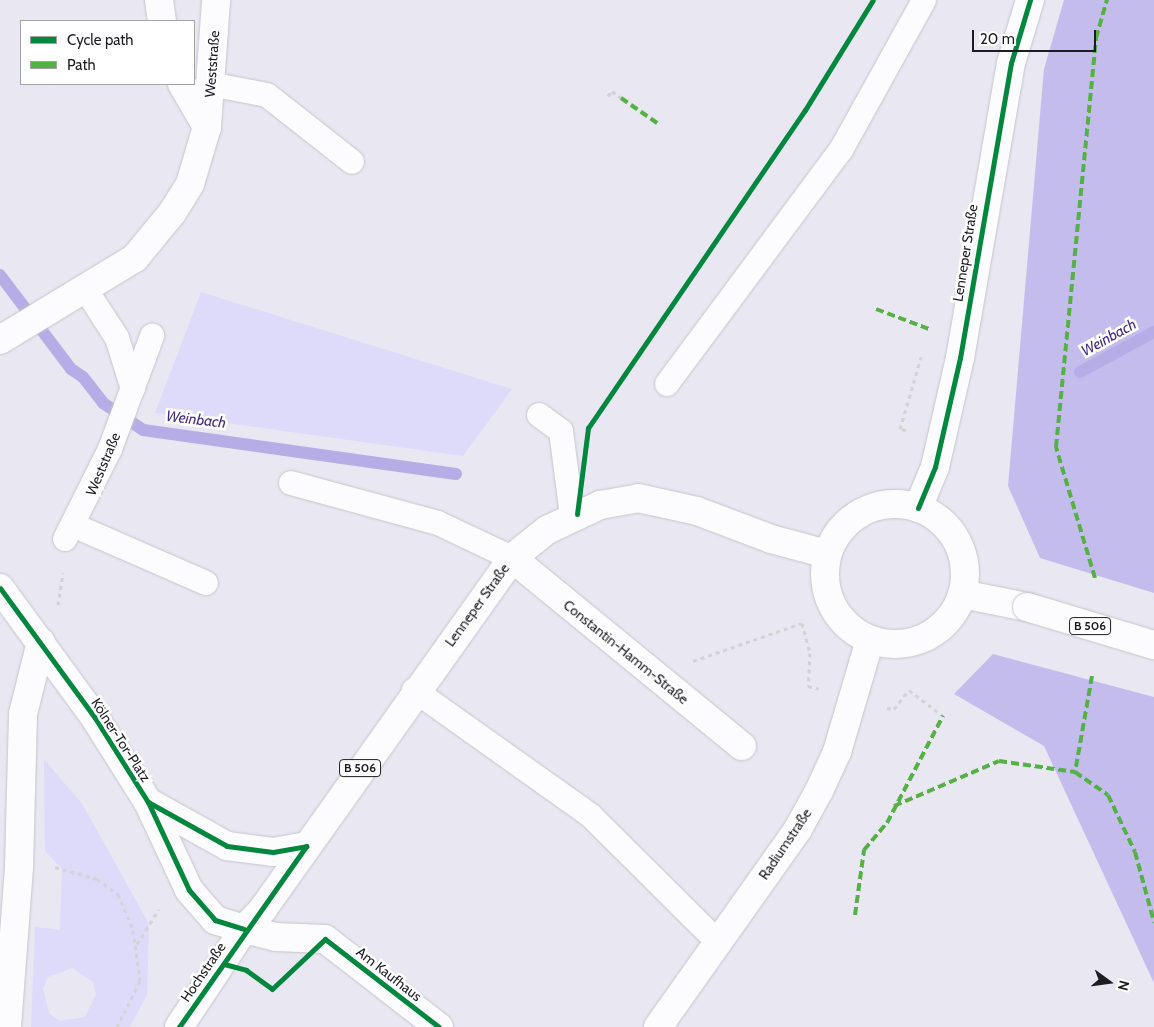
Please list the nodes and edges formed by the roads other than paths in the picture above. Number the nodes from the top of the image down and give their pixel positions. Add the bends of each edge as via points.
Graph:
1 (159, 0) edge
2 (216, 0) edge
3 (924, 0) edge
4 (1030, 0) edge
5 (162, 20) edge
6 (210, 84) junction
7 (183, 85) edge
8 (207, 127) junction
9 (352, 162) dead end
10 (86, 290) junction
11 (6, 336) edge
12 (152, 336) dead end
13 (667, 384) dead end
14 (133, 389) junction
15 (539, 415) dead end
16 (291, 483) dead end
17 (918, 508) junction
18 (572, 516) junction
19 (828, 554) junction
20 (512, 558) junction
21 (206, 583) dead end
22 (0, 588) edge
23 (962, 594) junction
24 (870, 640) junction
25 (41, 642) junction
26 (1154, 645) edge
27 (414, 690) junction
28 (742, 746) dead end
29 (148, 802) junction
30 (306, 846) junction
31 (244, 929) junction
32 (717, 942) junction
33 (662, 1026) edge
34 (7, 1027) edge
35 (179, 1027) edge
36 (439, 1027) edge

1 - 5 street
2 - 6 street, Weststraße
3 - 13 lane via 840,150
4 - 17 street, Lenneper Straße via 1011,63 960,358 934,467
6 - 8 street, Weststraße
6 - 9 lane via 267,95
7 - 8 street
8 - 10 street, Weststraße via 190,184 150,243 135,258
10 - 11 street, Weststraße
10 - 14 lane via 117,338
12 - 14 lane, Weststraße
14 - 21 lane, Weststraße via 110,449 69,532
15 - 18 lane via 561,432
16 - 20 lane via 438,523
17 - 19 street via 896,504 874,507 843,528
17 - 23 street via 944,524 957,542 964,564
18 - 19 street, Lenneper Straße / B 506 via 621,500 655,500
18 - 20 street, Lenneper Straße / B 506
19 - 24 street via 824,580 832,605 848,626
20 - 27 street, Lenneper Straße / B 506
20 - 28 street, Constantin-Hamm-Straße
22 - 25 street, Kölner-Tor-Platz
23 - 24 street via 942,626 926,637 898,644
23 - 26 street, B 506, bridge via 1027,607
24 - 32 street, Radiumstraße via 837,752 798,830
25 - 29 street, Kölner-Tor-Platz
25 - 34 street via 23,714 19,858
27 - 30 street, Lenneper Straße / B 506
27 - 32 lane via 590,816
29 - 30 street, Kölner-Tor-Platz via 227,846 273,852
29 - 31 street, Kölner-Tor-Platz via 176,869 197,900 215,920
30 - 31 street, Lenneper Straße / B 506
31 - 35 street, Hochstraße
31 - 36 street, Am Kaufhaus via 276,937 325,939
32 - 33 street, Radiumstraße

